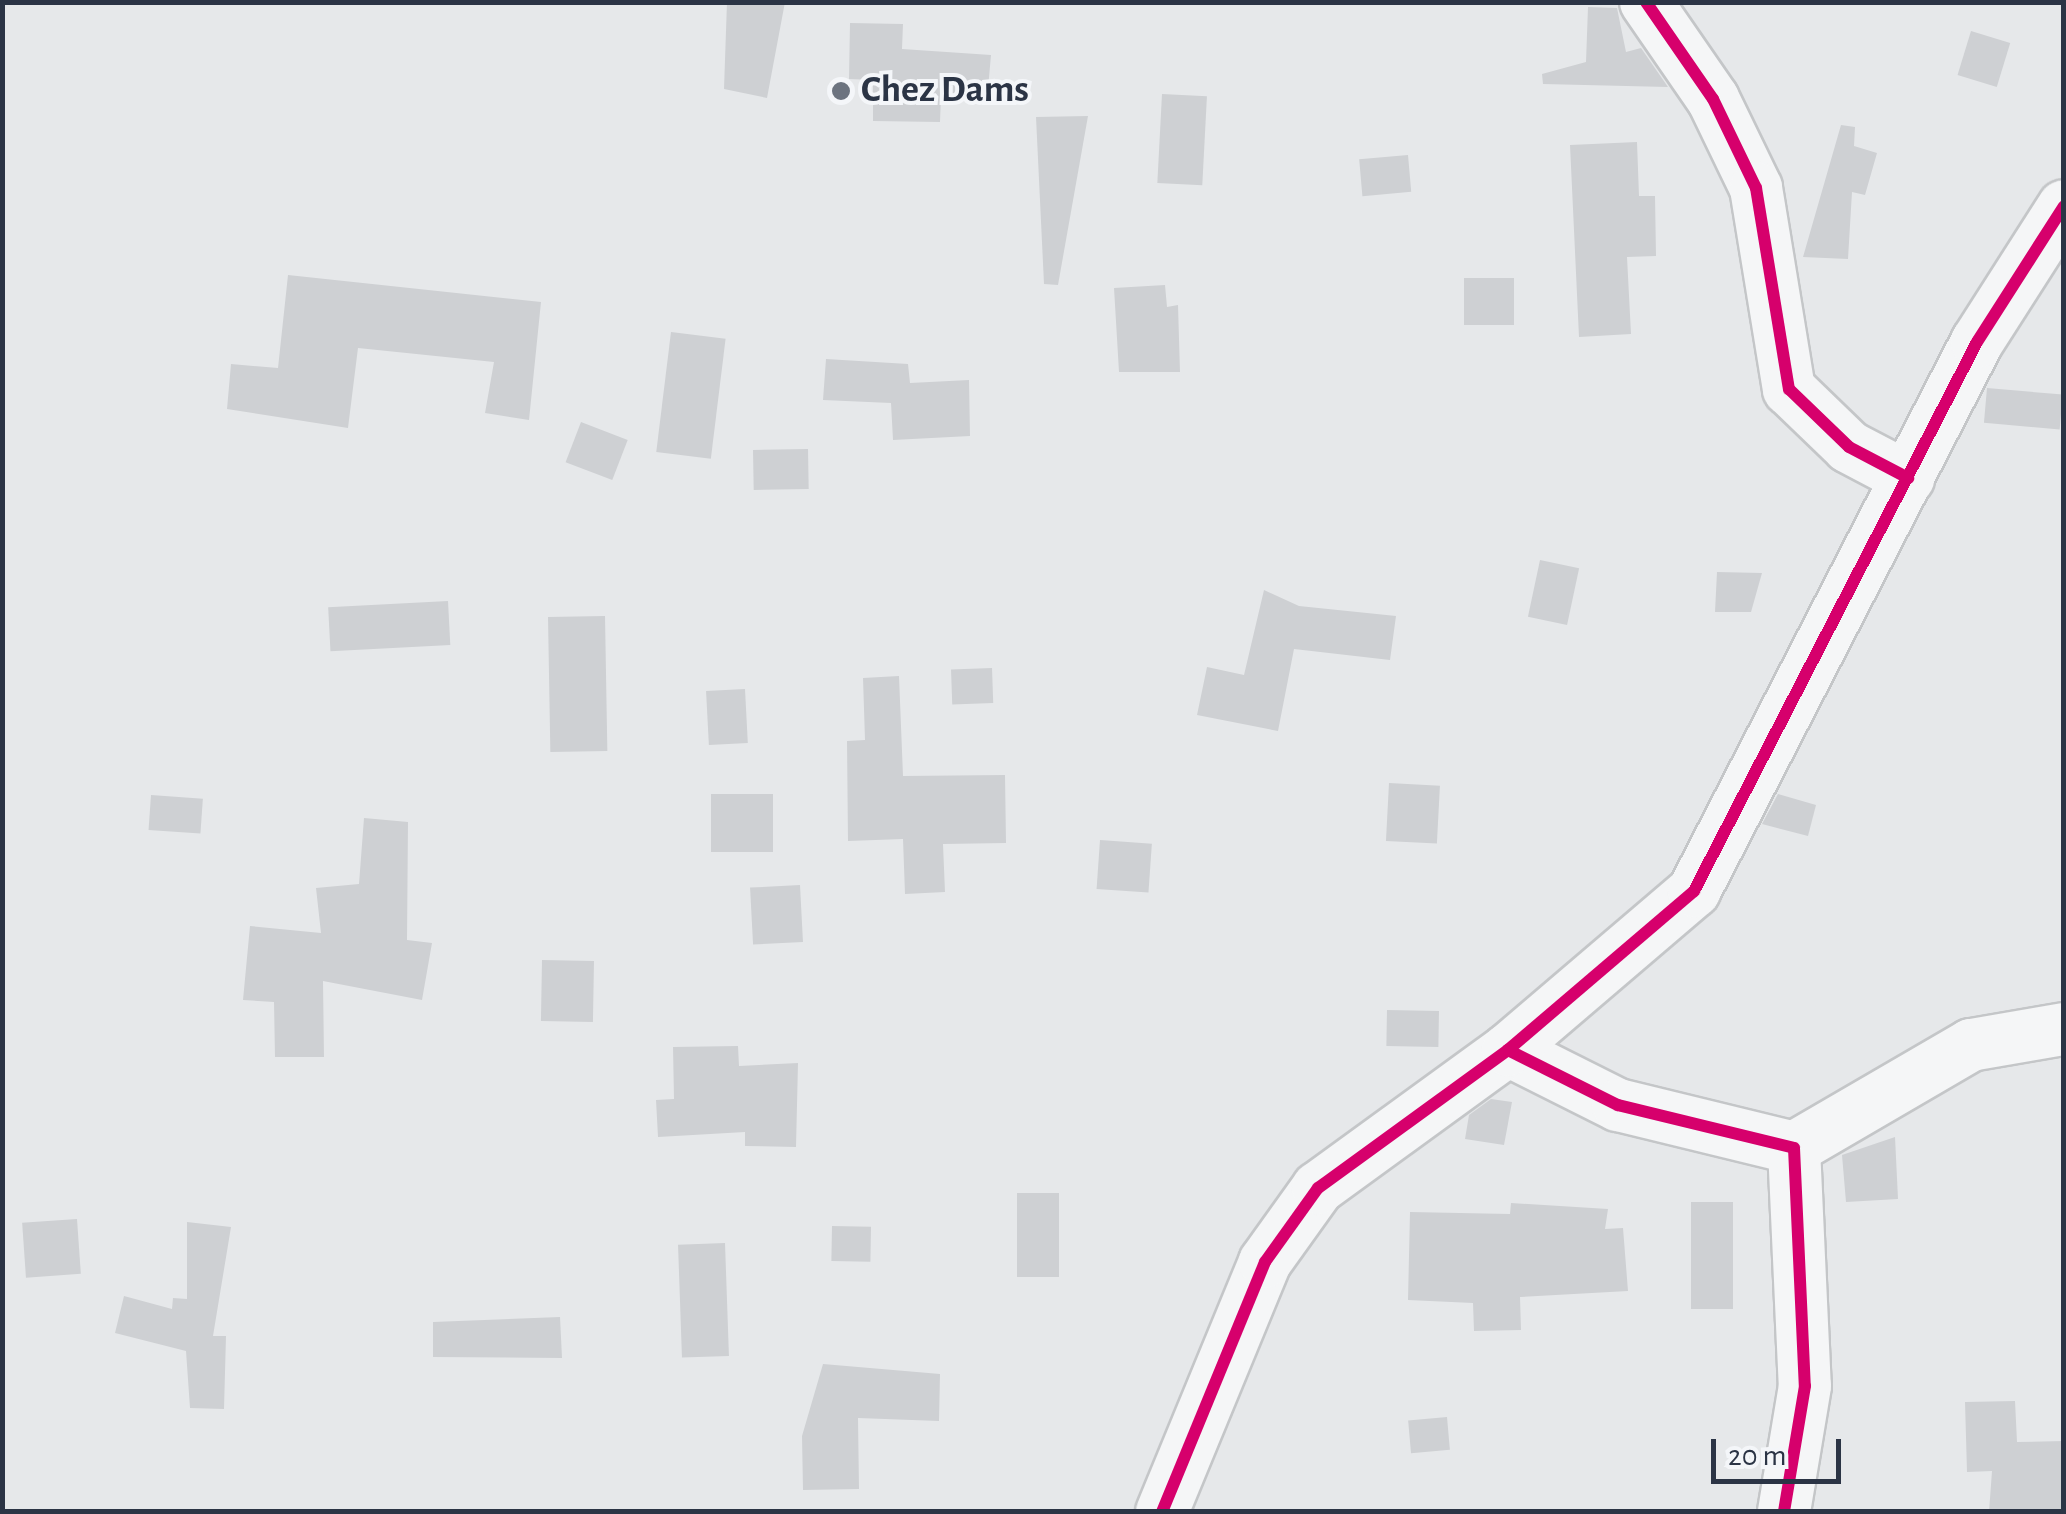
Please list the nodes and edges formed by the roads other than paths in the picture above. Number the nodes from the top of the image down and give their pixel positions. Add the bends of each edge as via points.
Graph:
1 (1646, 2) edge
2 (2064, 206) edge
3 (1908, 478) junction
4 (2064, 1029) edge
5 (1508, 1050) junction
6 (1794, 1148) junction
7 (1162, 1512) edge
8 (1784, 1512) edge

1 - 3 street via 1714,99 1756,188 1789,389 1849,447
2 - 3 street via 1978,342
3 - 5 street via 1694,891
4 - 6 street via 1971,1045
5 - 6 street via 1618,1105
5 - 7 street via 1318,1188 1264,1262
6 - 8 street via 1805,1386

